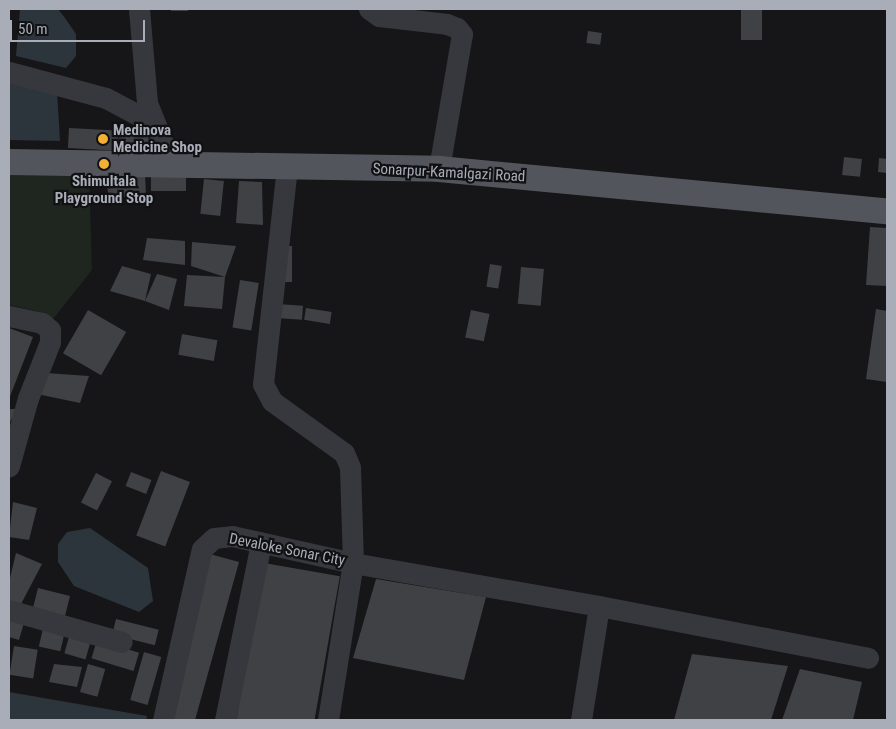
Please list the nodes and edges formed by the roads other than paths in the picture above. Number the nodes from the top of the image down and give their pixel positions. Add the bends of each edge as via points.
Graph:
1 (139, 9) edge
2 (369, 9) edge
3 (9, 72) edge
4 (153, 123) junction
5 (9, 162) edge
6 (172, 165) junction
7 (287, 167) junction
8 (439, 169) junction
9 (887, 211) edge
10 (9, 316) edge
11 (9, 466) edge
12 (261, 543) junction
13 (353, 563) junction
14 (599, 606) junction
15 (9, 610) edge
16 (122, 642) dead end
17 (868, 658) dead end
18 (163, 720) edge
19 (225, 720) edge
20 (328, 720) edge
21 (581, 720) edge

1 - 4 street via 147,103
2 - 8 street via 379,16 446,24 462,34
3 - 4 street via 106,98
4 - 6 street
5 - 6 main road, Sonarpur-Kamalgazi Road
6 - 7 main road, Sonarpur-Kamalgazi Road
7 - 8 main road, Sonarpur-Kamalgazi Road
7 - 13 street, Devaloke Sonar City via 263,384 272,401 344,453 350,467
8 - 9 main road, Sonarpur-Kamalgazi Road
10 - 11 street via 42,323 50,330 50,342 28,398
12 - 13 street, Devaloke Sonar City
12 - 18 street, Devaloke Sonar City via 232,536 214,538 202,549
12 - 19 street
13 - 14 street
13 - 20 street
14 - 17 street
14 - 21 street
15 - 16 street

